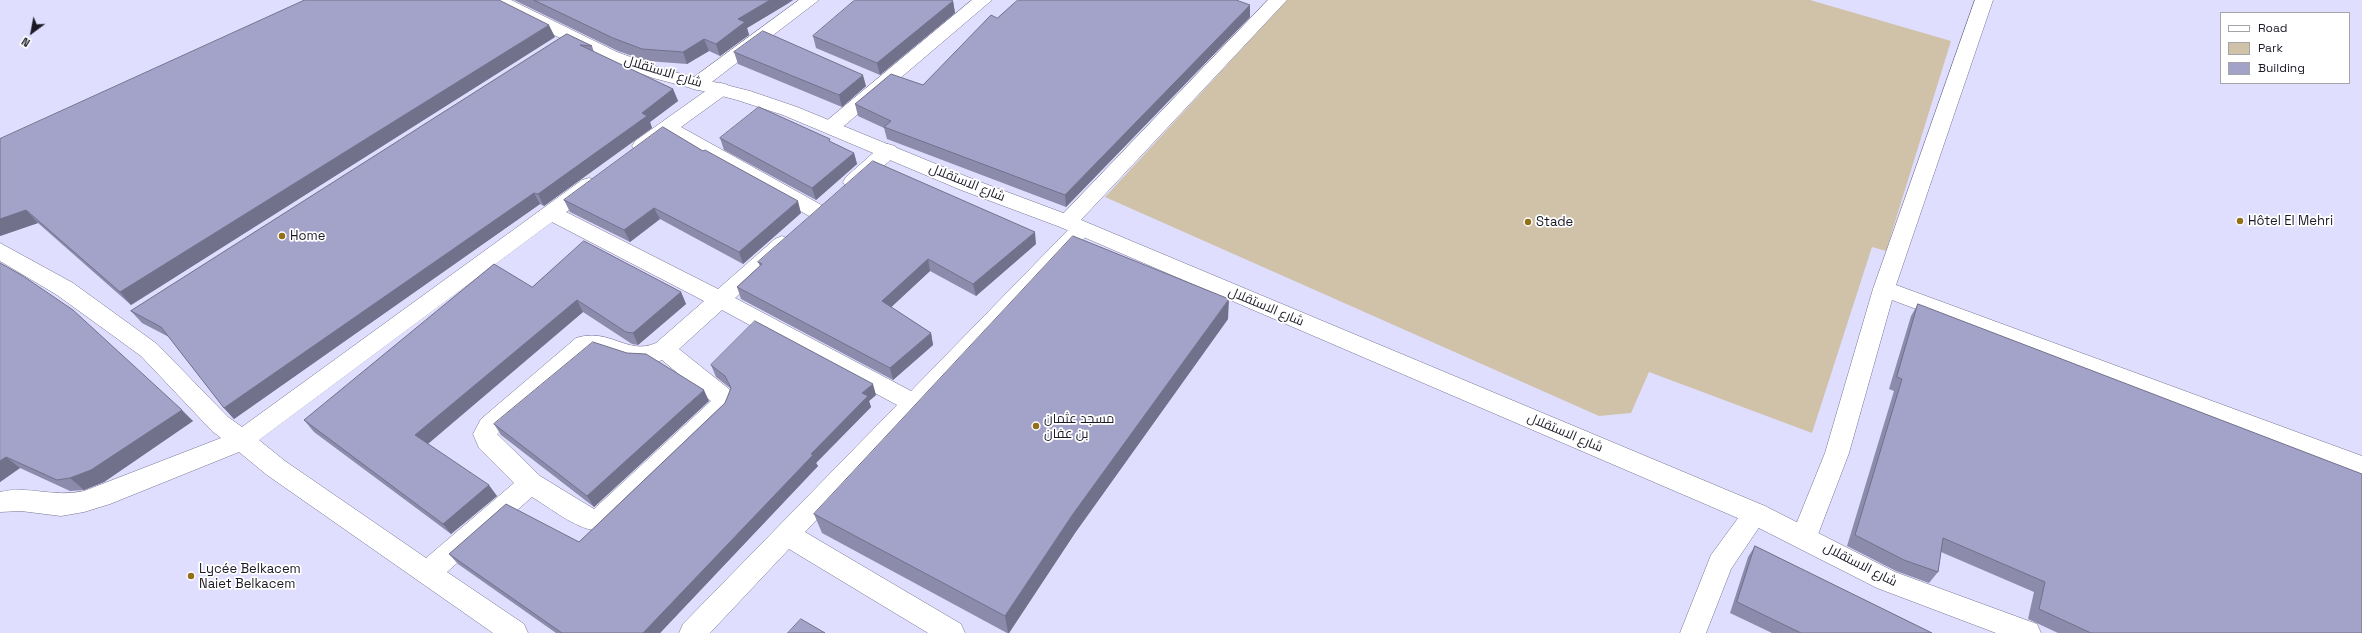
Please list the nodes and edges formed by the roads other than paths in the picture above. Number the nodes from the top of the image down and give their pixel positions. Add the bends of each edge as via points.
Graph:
1 (497, 0) edge
2 (810, 0) edge
3 (983, 0) edge
4 (1984, 0) edge
5 (1269, 3) edge
6 (764, 34) junction
7 (570, 37) junction
8 (784, 43) edge
9 (550, 50) edge
10 (697, 84) junction
11 (721, 89) junction
12 (831, 127) junction
13 (667, 128) junction
14 (888, 151) junction
15 (624, 159) edge
16 (606, 173) edge
17 (818, 212) junction
18 (552, 213) junction
19 (1074, 226) junction
20 (0, 251) edge
21 (1884, 289) junction
22 (719, 299) junction
23 (664, 349) junction
24 (913, 403) junction
25 (242, 440) junction
26 (2362, 466) edge
27 (531, 483) junction
28 (0, 502) edge
29 (1756, 514) junction
30 (786, 534) junction
31 (1804, 537) junction
32 (428, 572) junction
33 (515, 633) edge
34 (692, 633) edge
35 (952, 633) edge
36 (1693, 633) edge
37 (2028, 633) edge

1 - 7 street, شارع الاستقلال
2 - 6 street
3 - 12 street via 874,81
4 - 21 street
5 - 19 street
6 - 8 street
6 - 10 street
7 - 9 street
7 - 10 street, شارع الاستقلال via 611,56
10 - 11 street, شارع الاستقلال
11 - 12 street, شارع الاستقلال
11 - 13 street
12 - 14 street, شارع الاستقلال
13 - 15 street
13 - 17 street
14 - 17 street
14 - 19 street, شارع الاستقلال
16 - 18 street
17 - 22 street
18 - 22 street
18 - 25 street
19 - 24 street
19 - 29 street, شارع الاستقلال
20 - 25 street via 124,322 220,424
21 - 26 street
21 - 31 street via 1837,453
22 - 23 street
22 - 24 street
23 - 27 street via 652,356 638,359 597,342 584,344 489,426 485,434 487,441
23 - 27 street via 721,396 721,406 596,520 587,518
24 - 30 street
25 - 28 street via 101,497 55,505 27,500
25 - 32 street via 276,468
27 - 32 street
29 - 31 street, شارع الاستقلال
29 - 36 street via 1720,563
30 - 34 street
30 - 35 street
31 - 37 street, شارع الاستقلال via 1886,580
32 - 33 street

